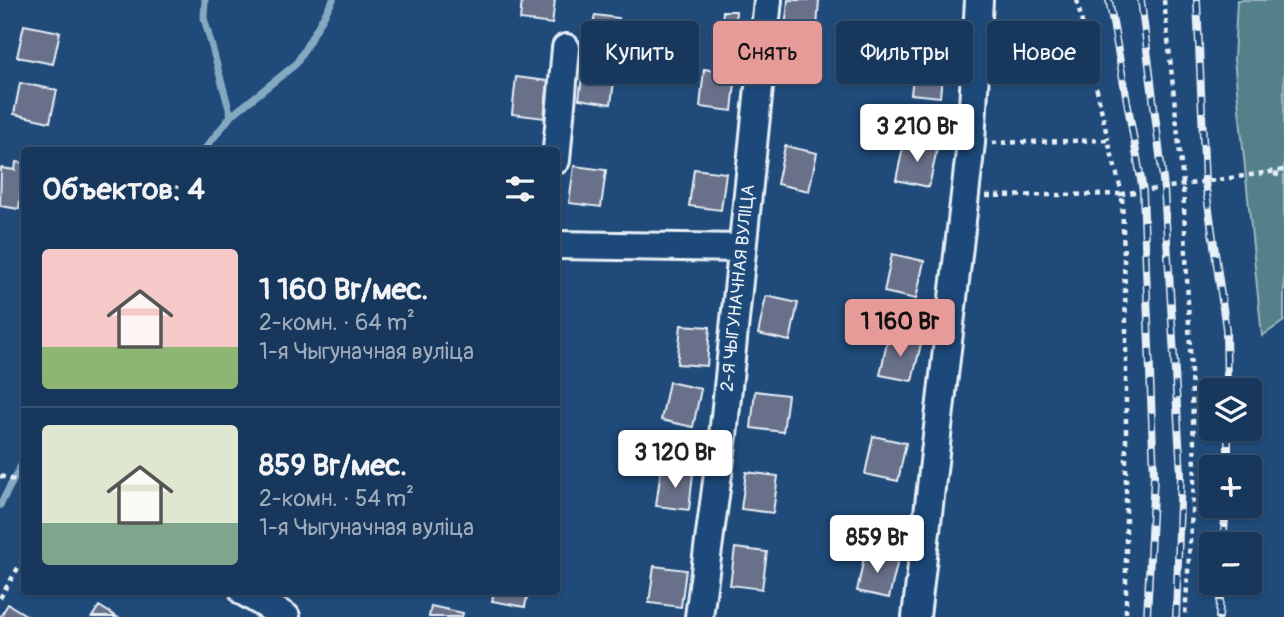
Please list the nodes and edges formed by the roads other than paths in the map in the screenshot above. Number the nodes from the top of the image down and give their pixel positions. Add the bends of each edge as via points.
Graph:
1 (768, 0) edge
2 (979, 0) edge
3 (565, 48) dead end
4 (557, 147) edge
5 (560, 245) edge
6 (743, 248) junction
7 (249, 595) edge
8 (286, 617) edge
9 (699, 617) edge
10 (916, 617) edge

1 - 6 street, 2-Я ЧЫГУНАЧНАЯ ВУЛІЦА
2 - 10 street via 971,143
3 - 4 street
5 - 6 street
6 - 9 street, 2-Я ЧЫГУНАЧНАЯ ВУЛІЦА
7 - 8 street

